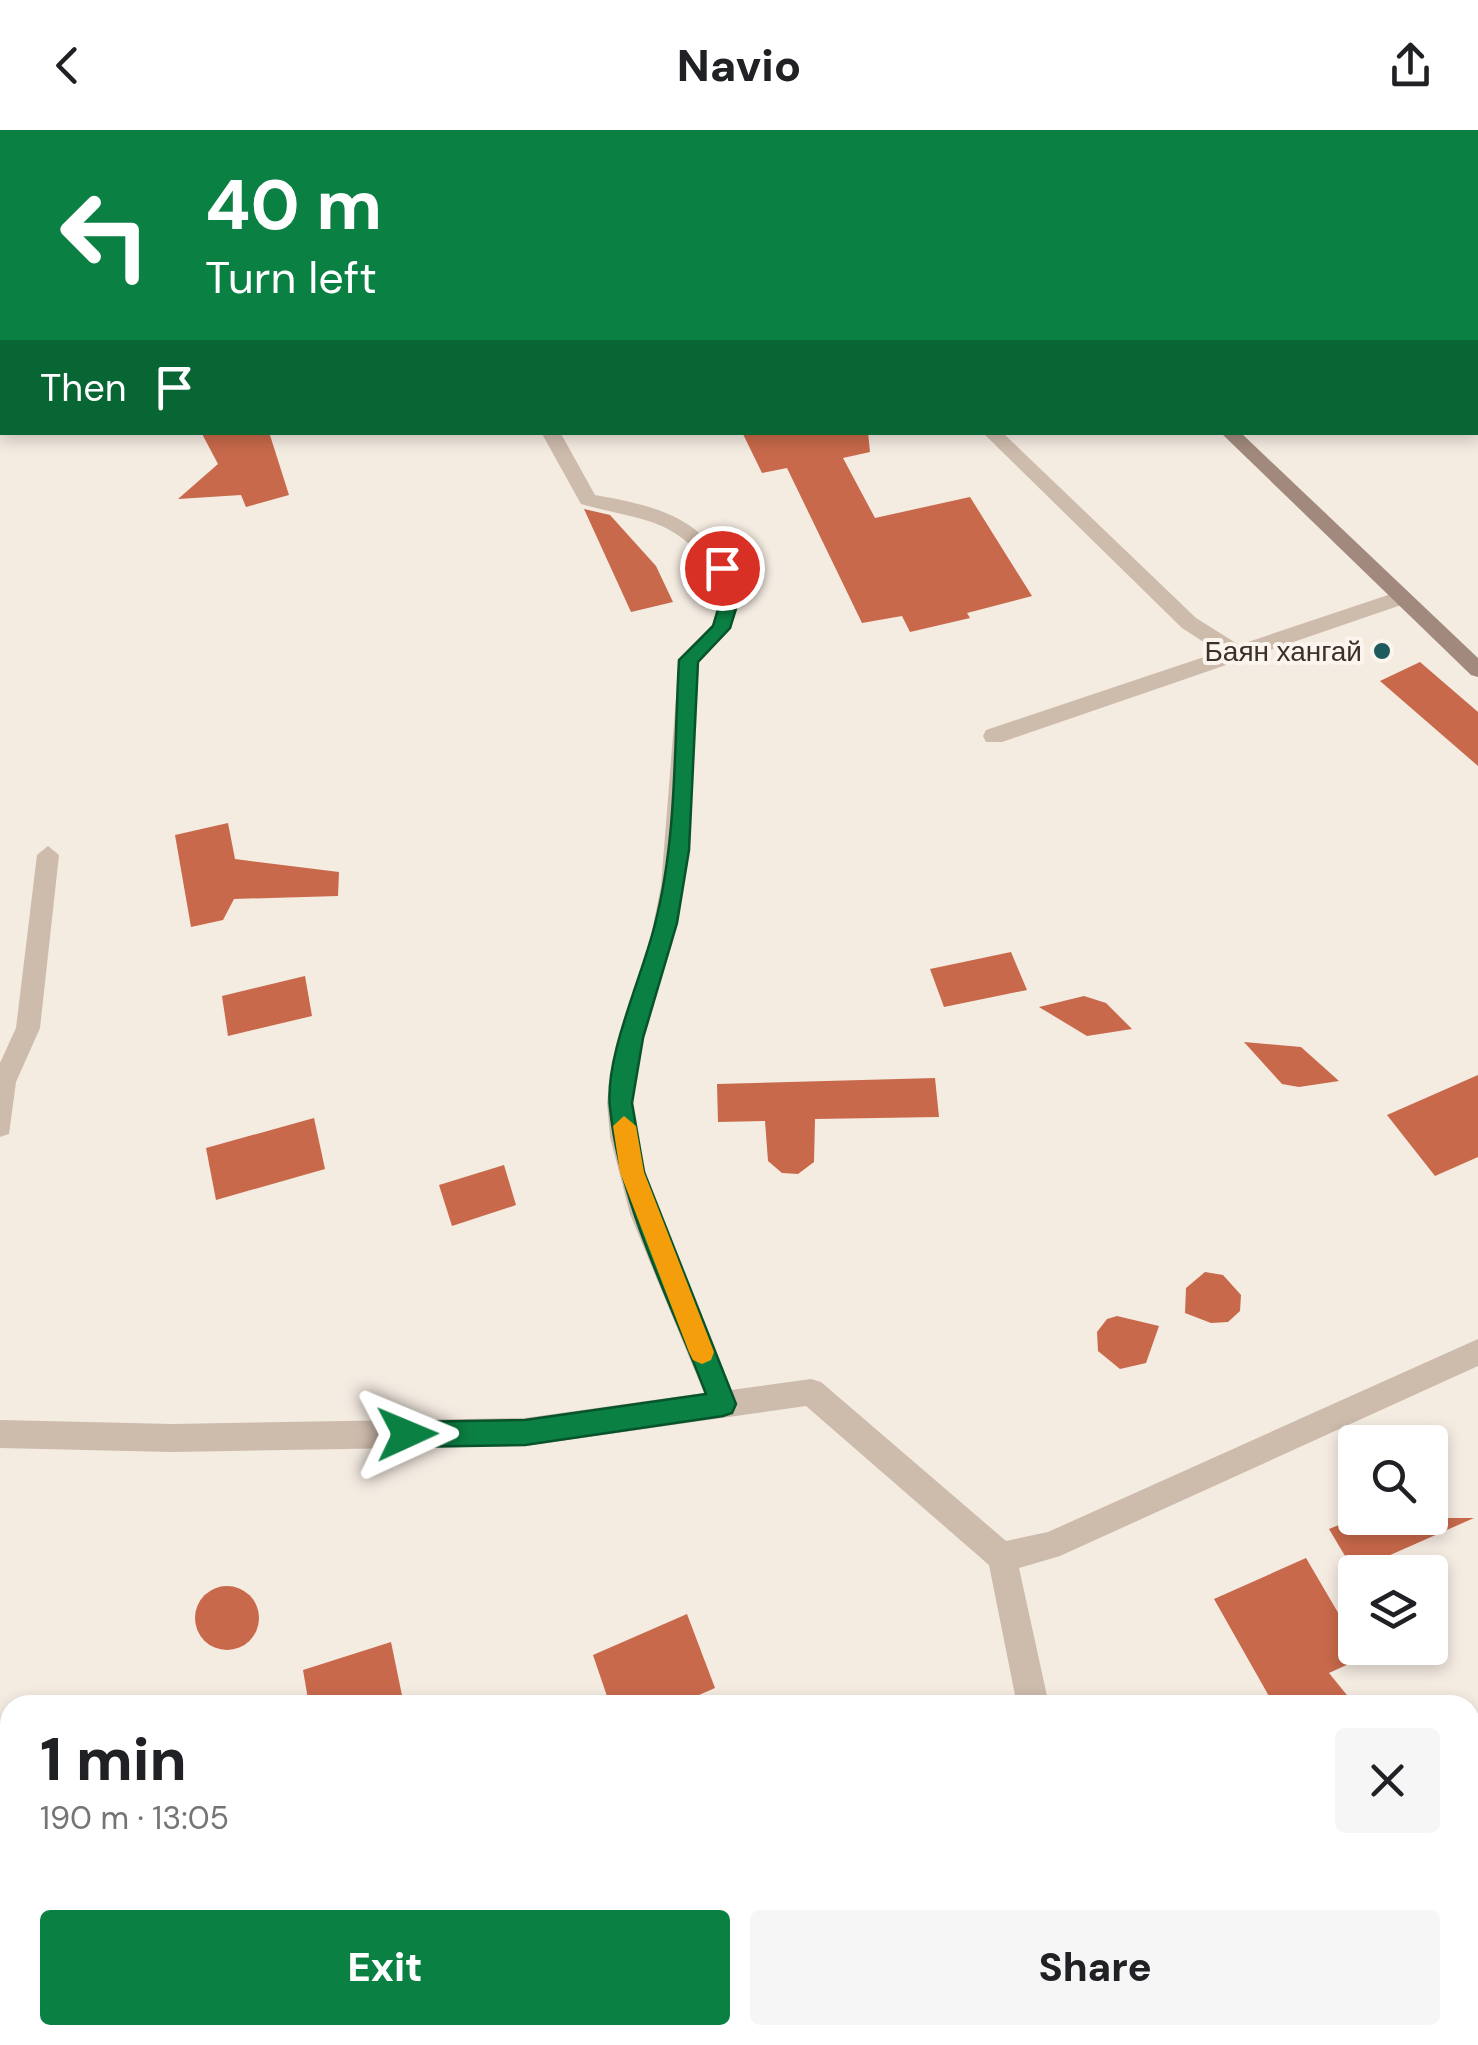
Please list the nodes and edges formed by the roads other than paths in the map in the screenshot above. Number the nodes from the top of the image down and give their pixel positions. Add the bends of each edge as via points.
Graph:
1 (552, 435) edge
2 (994, 435) edge
3 (1231, 435) edge
4 (1400, 598) junction
5 (1235, 652) junction
6 (1478, 670) edge
7 (994, 736) dead end
8 (48, 855) dead end
9 (0, 1126) edge
10 (1478, 1352) edge
11 (723, 1404) junction
12 (0, 1434) edge
13 (1002, 1557) junction
14 (1031, 1695) edge

1 - 11 street via 588,500 670,516 710,550 734,586 721,628 689,660 679,850 620,1103 638,1190
2 - 5 street via 1188,623
3 - 4 main road
4 - 5 street
4 - 6 main road
5 - 7 street
8 - 9 street via 28,1028 4,1082
10 - 13 street via 1050,1546
11 - 12 street via 525,1432
11 - 13 street via 811,1392
13 - 14 street

